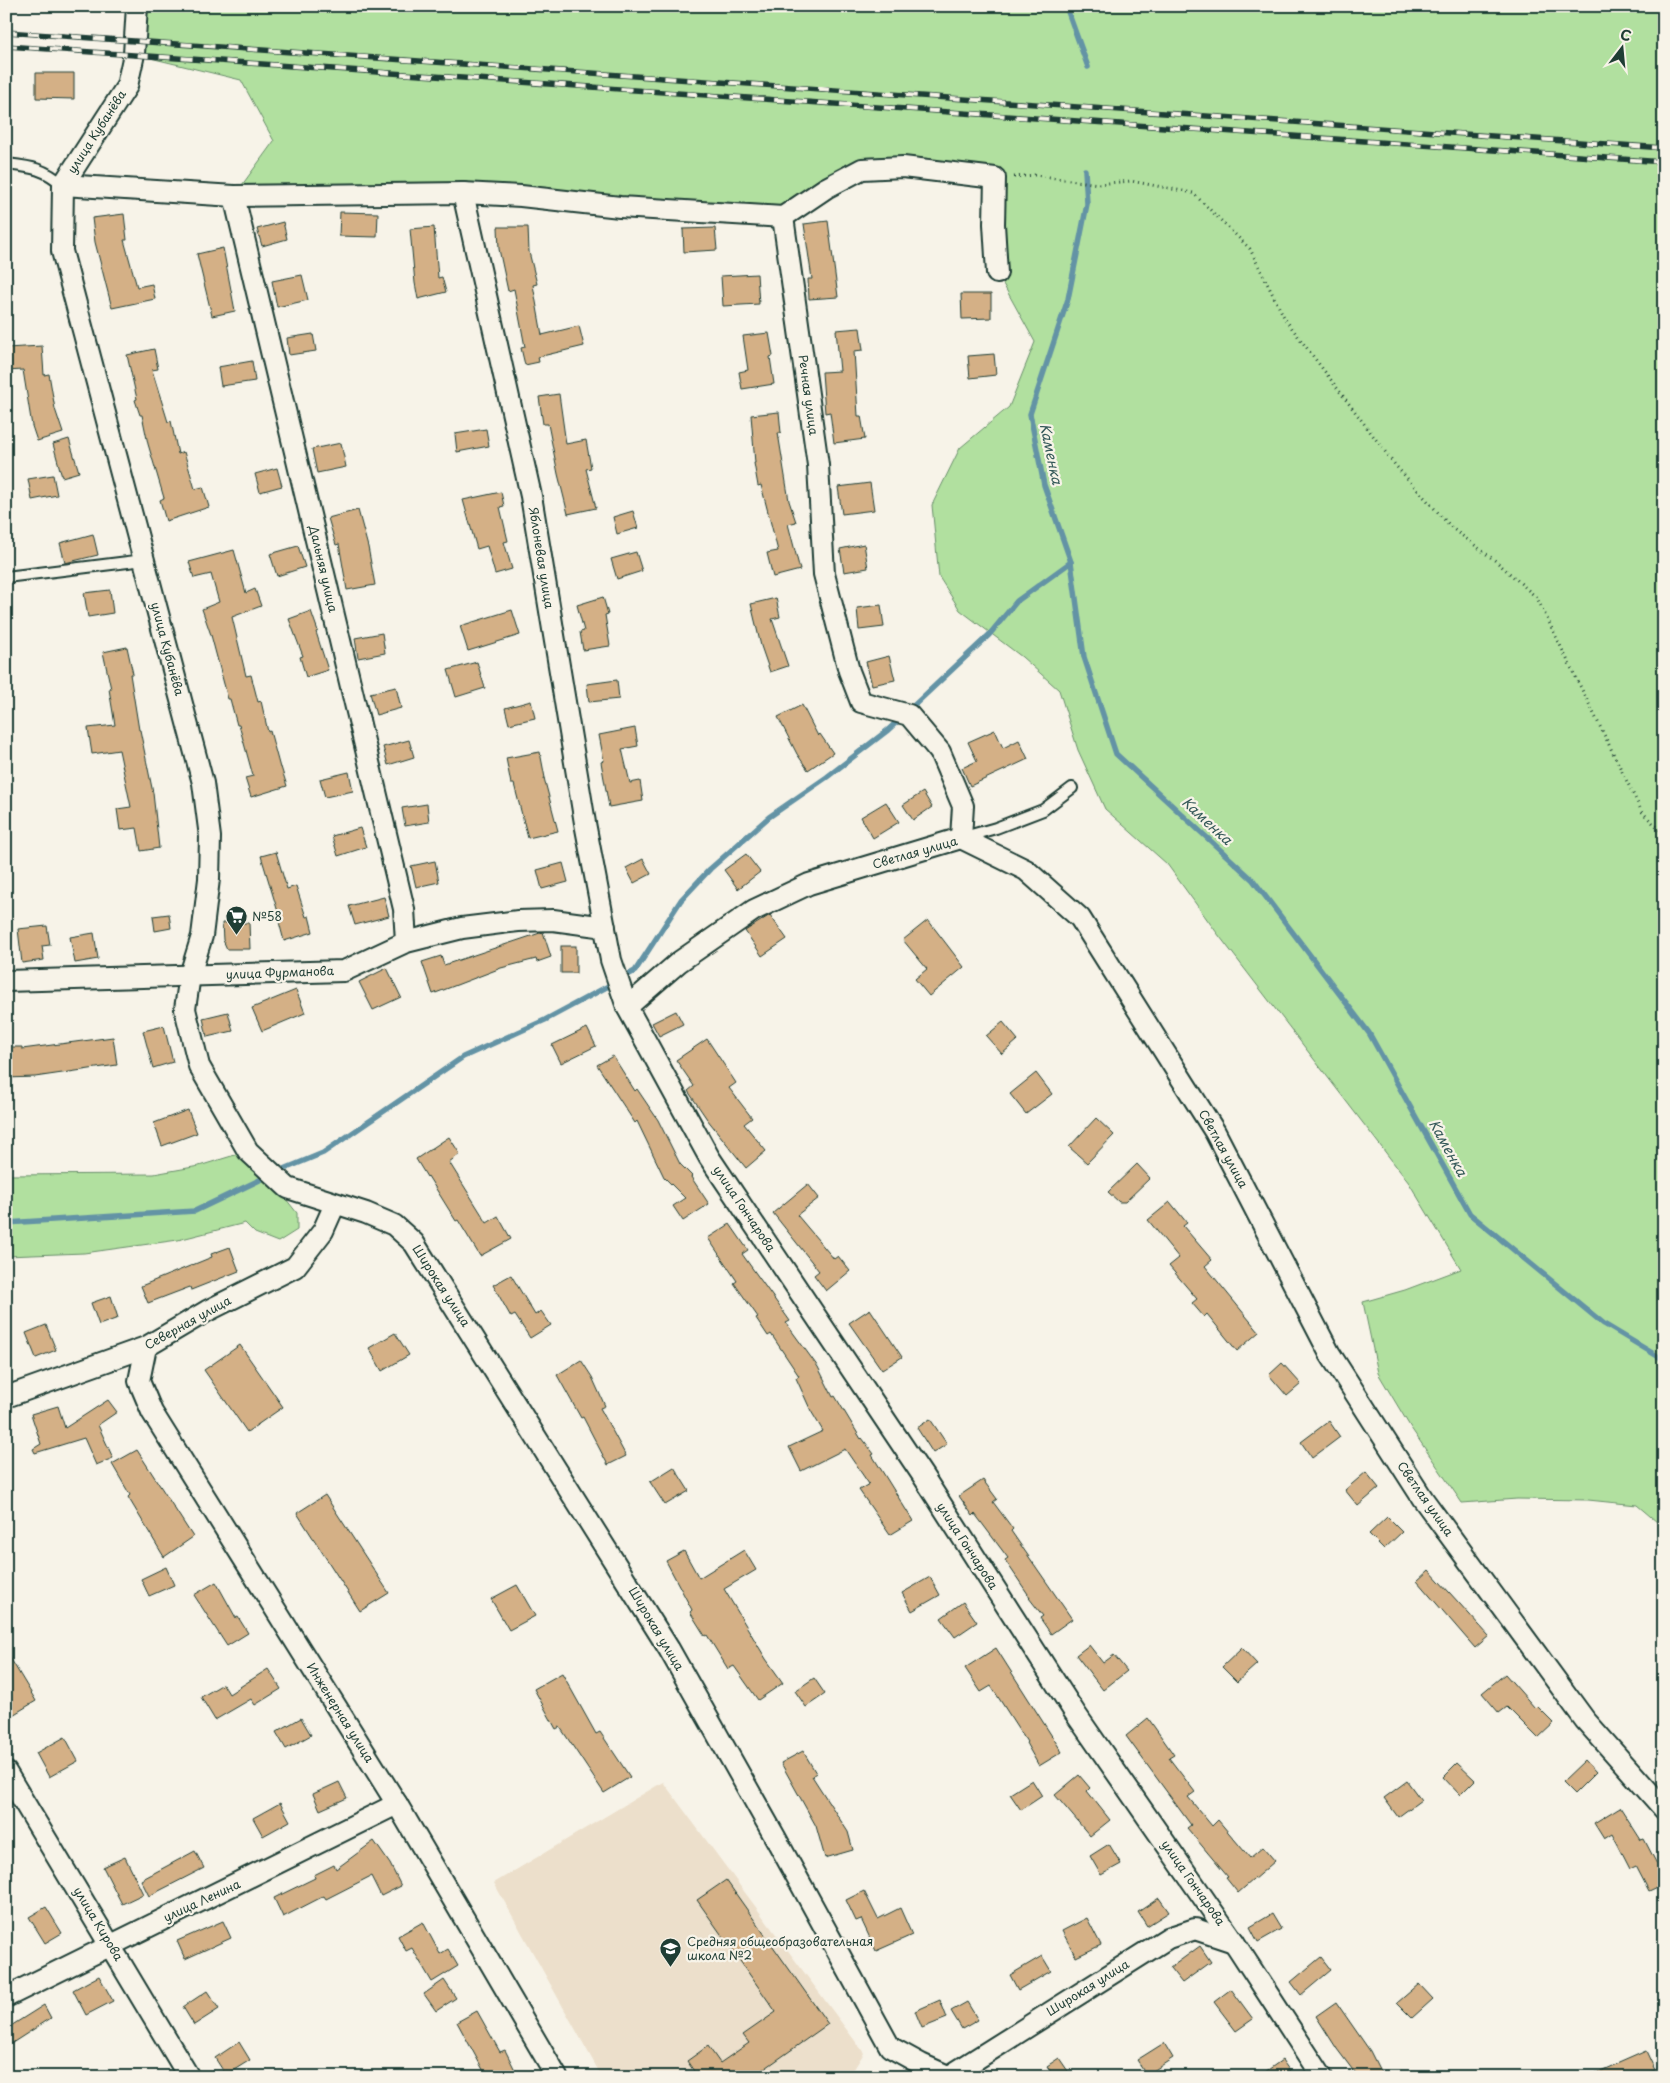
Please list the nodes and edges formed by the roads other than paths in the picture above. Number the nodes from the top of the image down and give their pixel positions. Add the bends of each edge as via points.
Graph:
1 (136, 6) edge
2 (6, 164) edge
3 (63, 185) junction
4 (464, 193) junction
5 (234, 196) junction
6 (783, 217) junction
7 (997, 273) dead end
8 (144, 560) junction
9 (6, 577) edge
10 (1072, 788) dead end
11 (961, 838) junction
12 (605, 926) junction
13 (406, 942) junction
14 (611, 960) joint
15 (190, 975) junction
16 (6, 982) edge
17 (627, 1007) junction
18 (335, 1204) junction
19 (146, 1347) junction
20 (6, 1397) edge
21 (6, 1772) edge
22 (397, 1804) junction
23 (1664, 1809) edge
24 (1234, 1942) junction
25 (111, 1944) junction
26 (6, 1997) edge
27 (949, 2076) edge
28 (189, 2077) edge
29 (557, 2077) edge
30 (1322, 2077) edge

1 - 3 street, улица Кубанёва via 134,54 127,86
2 - 3 lane via 50,174
3 - 5 street
3 - 8 street, улица Кубанёва via 62,251
4 - 5 street
4 - 6 street
4 - 12 street, Яблоневая улица via 531,496
5 - 13 street, Дальняя улица via 404,909
6 - 7 street via 862,169 903,168 995,178
6 - 11 street, Речная улица via 818,466 824,574 849,671 861,702 909,715 940,752 963,806
8 - 9 lane
8 - 15 street, улица Кубанёва via 203,783 210,838 202,936
10 - 11 lane via 1043,810
11 - 17 street, Светлая улица via 809,884 754,910 679,962
11 - 23 street, Светлая улица via 1026,870 1080,918 1215,1132 1330,1354 1423,1499 1585,1720
12 - 13 street, улица Фурманова via 553,920 518,921 462,928
12 - 14 street, Яблоневая улица
13 - 15 street, улица Фурманова via 344,971
14 - 17 street, улица Гончарова
15 - 16 street, улица Фурманова
15 - 18 street, улица Кубанёва via 185,1009 199,1066 248,1151 288,1188
17 - 24 street, улица Гончарова via 709,1158 922,1476 1075,1713
18 - 19 street, Северная улица via 323,1231 295,1268 207,1311
18 - 27 street, Широкая улица via 394,1225 414,1243 669,1649 776,1836 890,2047
19 - 20 street, Северная улица
19 - 22 street, Инженерная улица via 139,1382 152,1412
21 - 25 street, улица Кирова
22 - 25 street, улица Ленина
22 - 29 street, Инженерная улица
24 - 27 street, Широкая улица via 1195,1930 1168,1938
24 - 30 street, улица Гончарова
25 - 26 street, улица Ленина
25 - 28 street, улица Кирова

